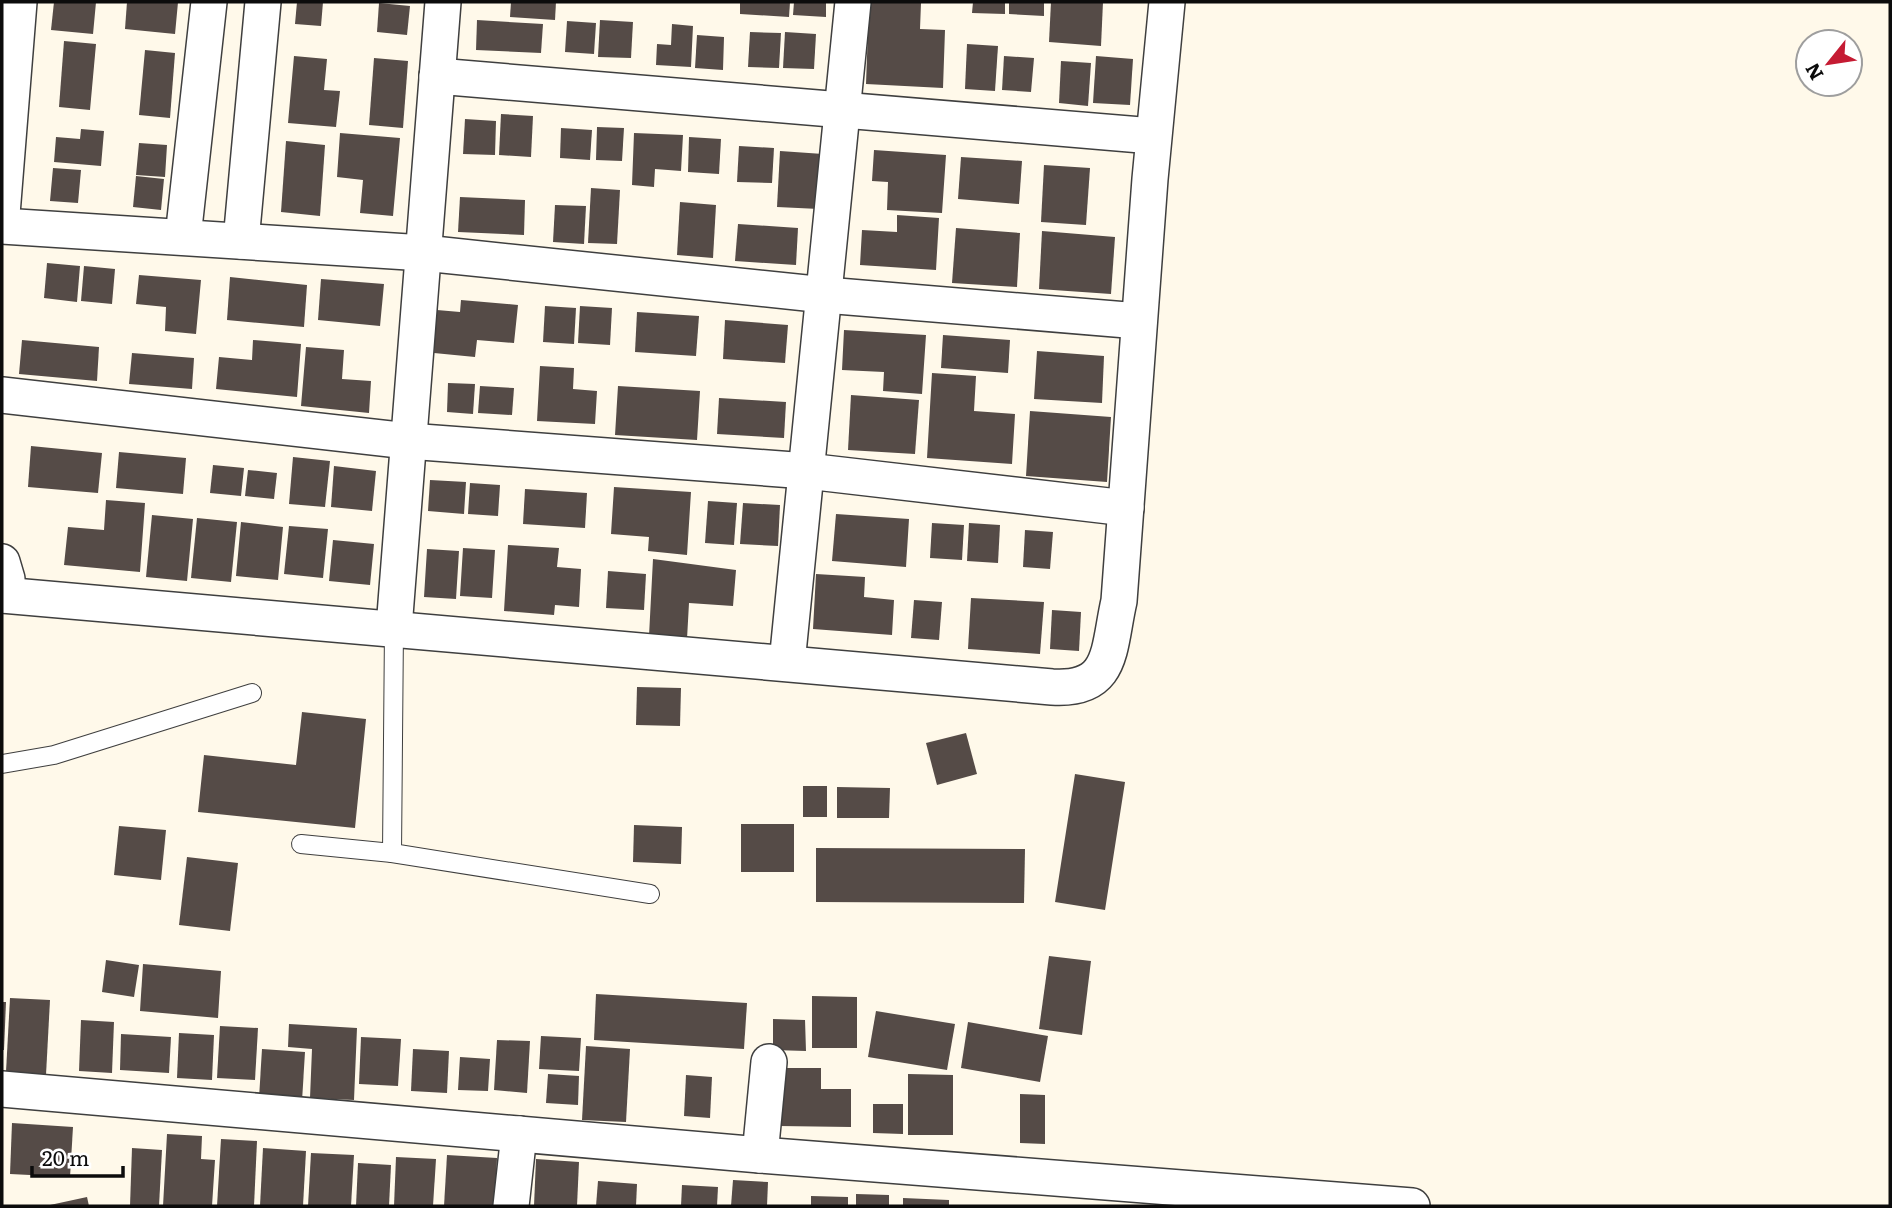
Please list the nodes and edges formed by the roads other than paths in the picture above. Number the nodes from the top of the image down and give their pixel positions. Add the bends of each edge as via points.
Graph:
1 (443, 2) edge
2 (853, 2) edge
3 (1169, 3) edge
4 (208, 8) edge
5 (262, 10) edge
6 (13, 13) edge
7 (437, 76) junction
8 (843, 111) junction
9 (1153, 136) junction
10 (193, 148) junction
11 (249, 155) junction
12 (2, 214) edge
13 (2, 226) edge
14 (183, 237) junction
15 (241, 241) junction
16 (424, 253) junction
17 (825, 295) junction
18 (1139, 321) junction
19 (2, 395) edge
20 (408, 441) junction
21 (807, 471) junction
22 (1126, 508) junction
23 (2, 562) edge
24 (2, 595) edge
25 (394, 628) junction
26 (788, 663) junction
27 (252, 693) dead end
28 (2, 764) edge
29 (301, 844) dead end
30 (392, 853) junction
31 (650, 894) dead end
32 (769, 1062) dead end
33 (2, 1089) edge
34 (519, 1134) junction
35 (760, 1155) junction
36 (1060, 1193) edge
37 (511, 1206) edge
38 (1412, 1206) edge

1 - 7 street
2 - 8 street
3 - 9 street
4 - 5 street
4 - 10 street
5 - 11 street
6 - 12 street
7 - 8 street
7 - 16 street
8 - 9 street
8 - 17 street
9 - 18 street
10 - 11 street
10 - 14 street
11 - 15 street
13 - 14 street
14 - 15 street
15 - 16 street
16 - 17 street
16 - 20 street
17 - 18 street
17 - 21 street
18 - 22 street
19 - 20 street
20 - 21 street
20 - 25 street
21 - 22 street
21 - 26 street
22 - 26 street via 1119,601 1103,670 1090,682 1075,688 1052,687
23 - 24 street via 7,579
24 - 25 street
25 - 26 street
25 - 30 lane
27 - 28 lane via 54,755
29 - 30 lane
30 - 31 lane
32 - 35 street
33 - 34 street
34 - 35 street
34 - 37 street
35 - 36 street
36 - 38 street

